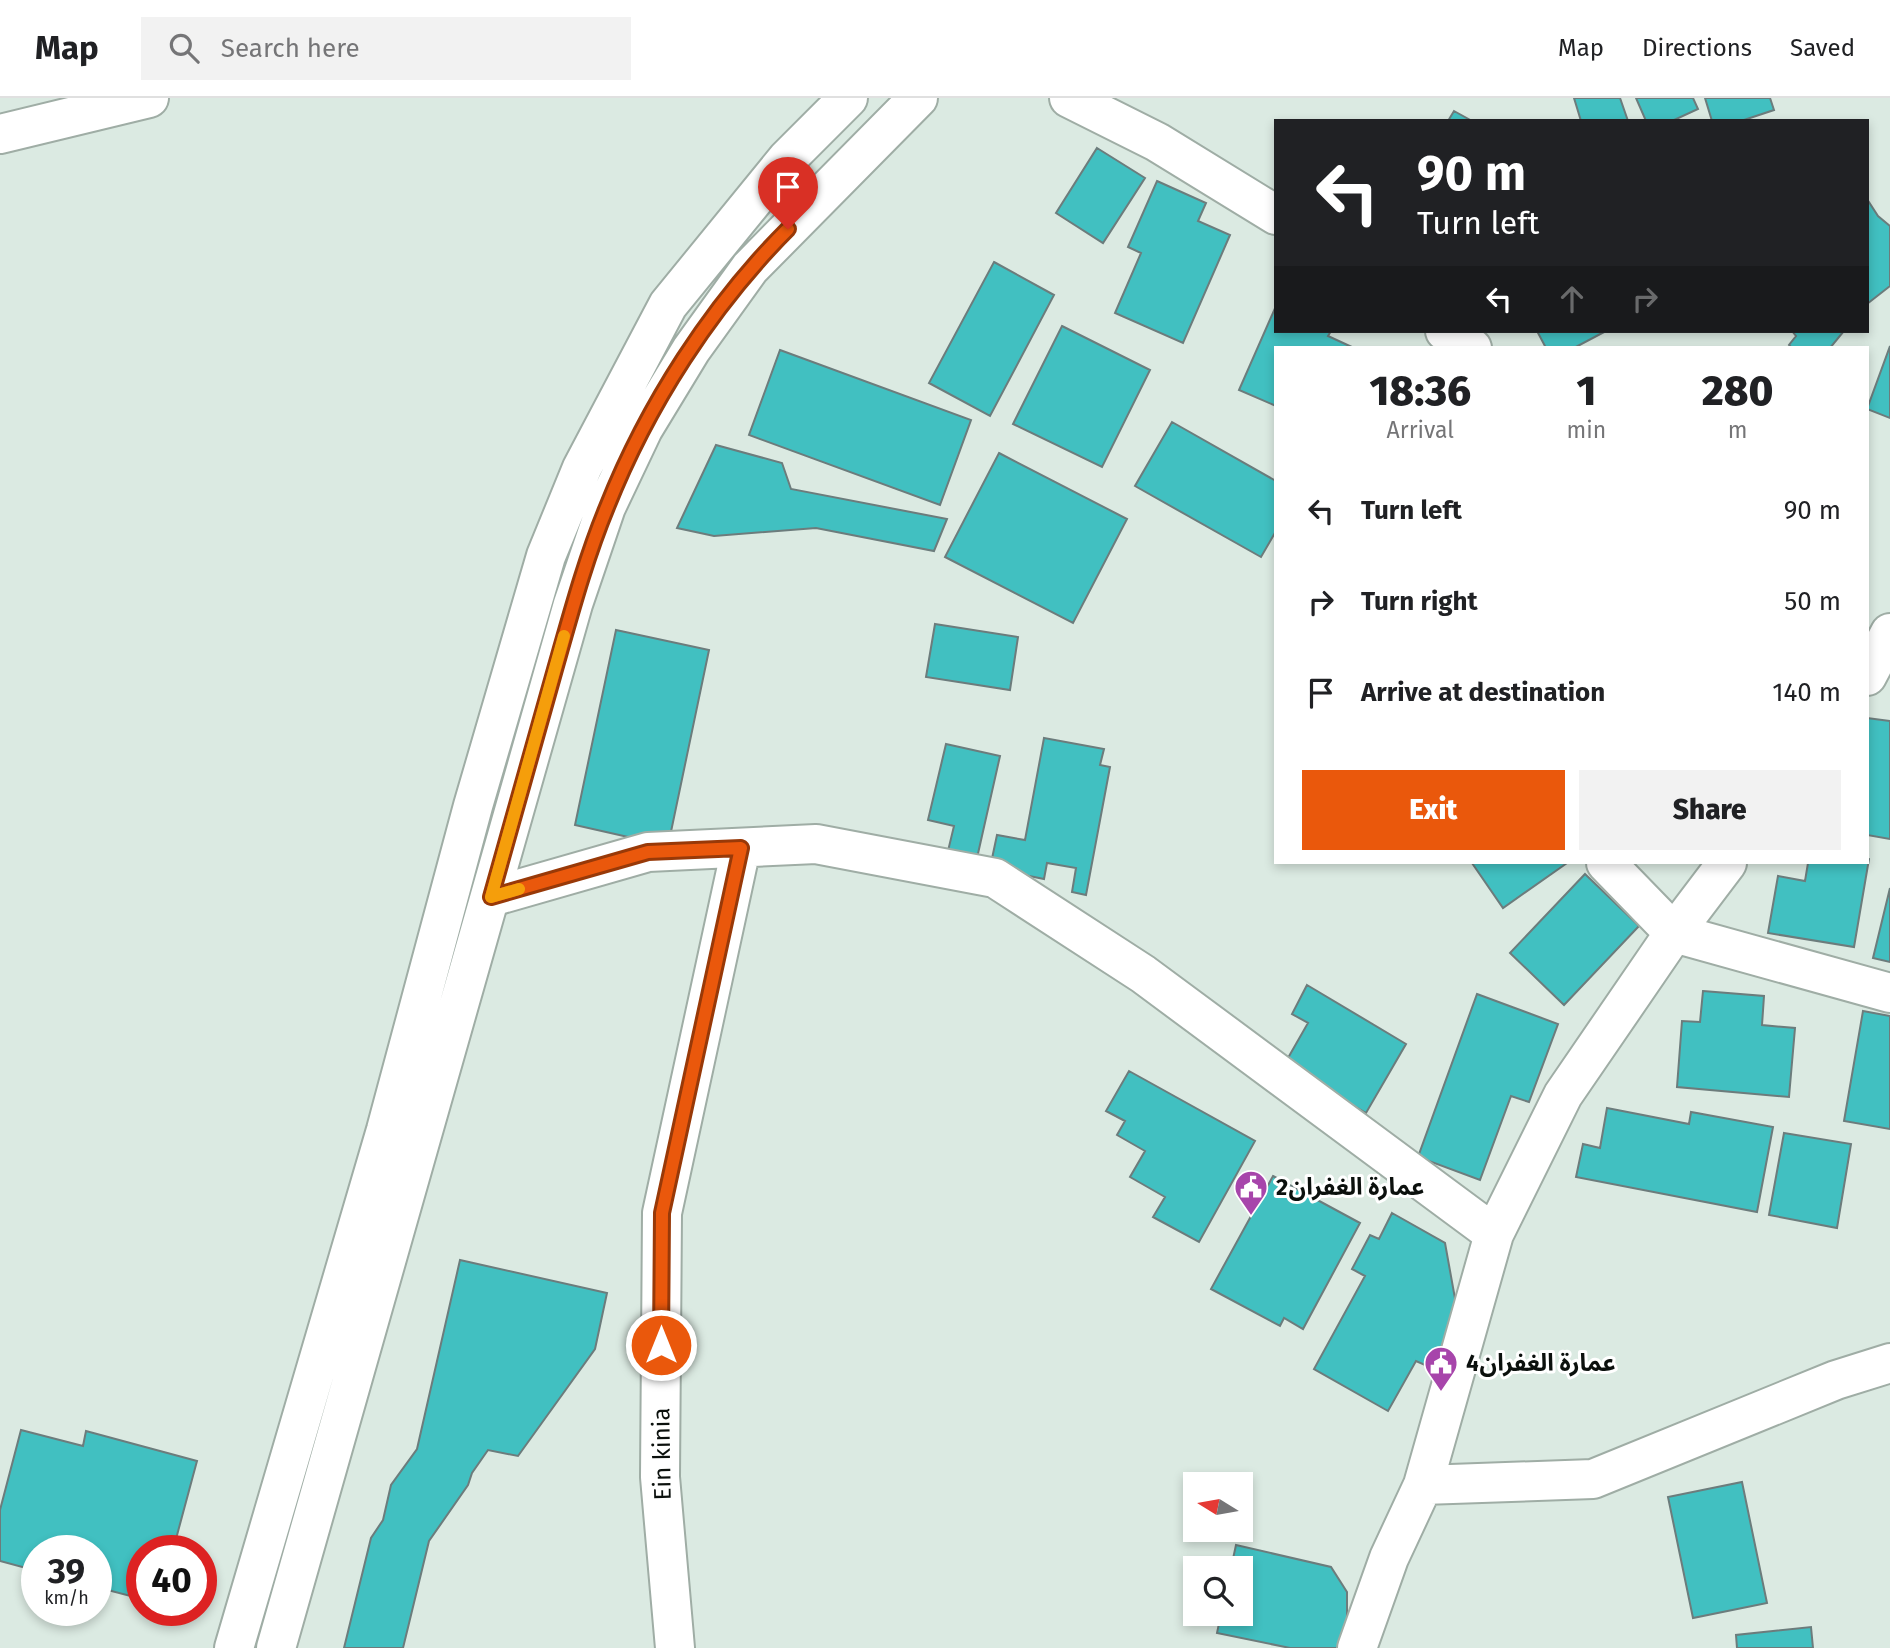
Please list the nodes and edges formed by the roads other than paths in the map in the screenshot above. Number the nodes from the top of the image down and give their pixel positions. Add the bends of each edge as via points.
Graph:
1 (149, 98) edge
2 (848, 98) edge
3 (918, 98) edge
4 (1069, 98) edge
5 (0, 134) edge
6 (1274, 214) edge
7 (1448, 333) edge
8 (1469, 346) edge
9 (1890, 633) edge
10 (1874, 670) edge
11 (741, 848) junction
12 (1607, 864) edge
13 (1726, 864) edge
14 (491, 897) junction
15 (1674, 933) junction
16 (1890, 993) edge
17 (1494, 1234) junction
18 (1890, 1363) edge
19 (1423, 1485) junction
20 (233, 1648) edge
21 (276, 1648) edge
22 (675, 1648) edge
23 (1357, 1648) edge

1 - 5 street
2 - 20 street via 787,159 668,305 582,468 545,556 386,1130
3 - 14 street via 750,268 691,350 643,429 606,507 573,604
4 - 6 street via 1157,142
7 - 8 street
9 - 10 street
11 - 14 street via 648,852
11 - 17 street via 816,844 995,878 1143,974
11 - 22 street, Ein kinia via 662,1213 660,1477
12 - 15 street
13 - 15 street
14 - 21 street
15 - 16 street
15 - 17 street via 1563,1095
17 - 19 street
18 - 19 street via 1836,1380 1593,1479
19 - 23 street via 1389,1558

